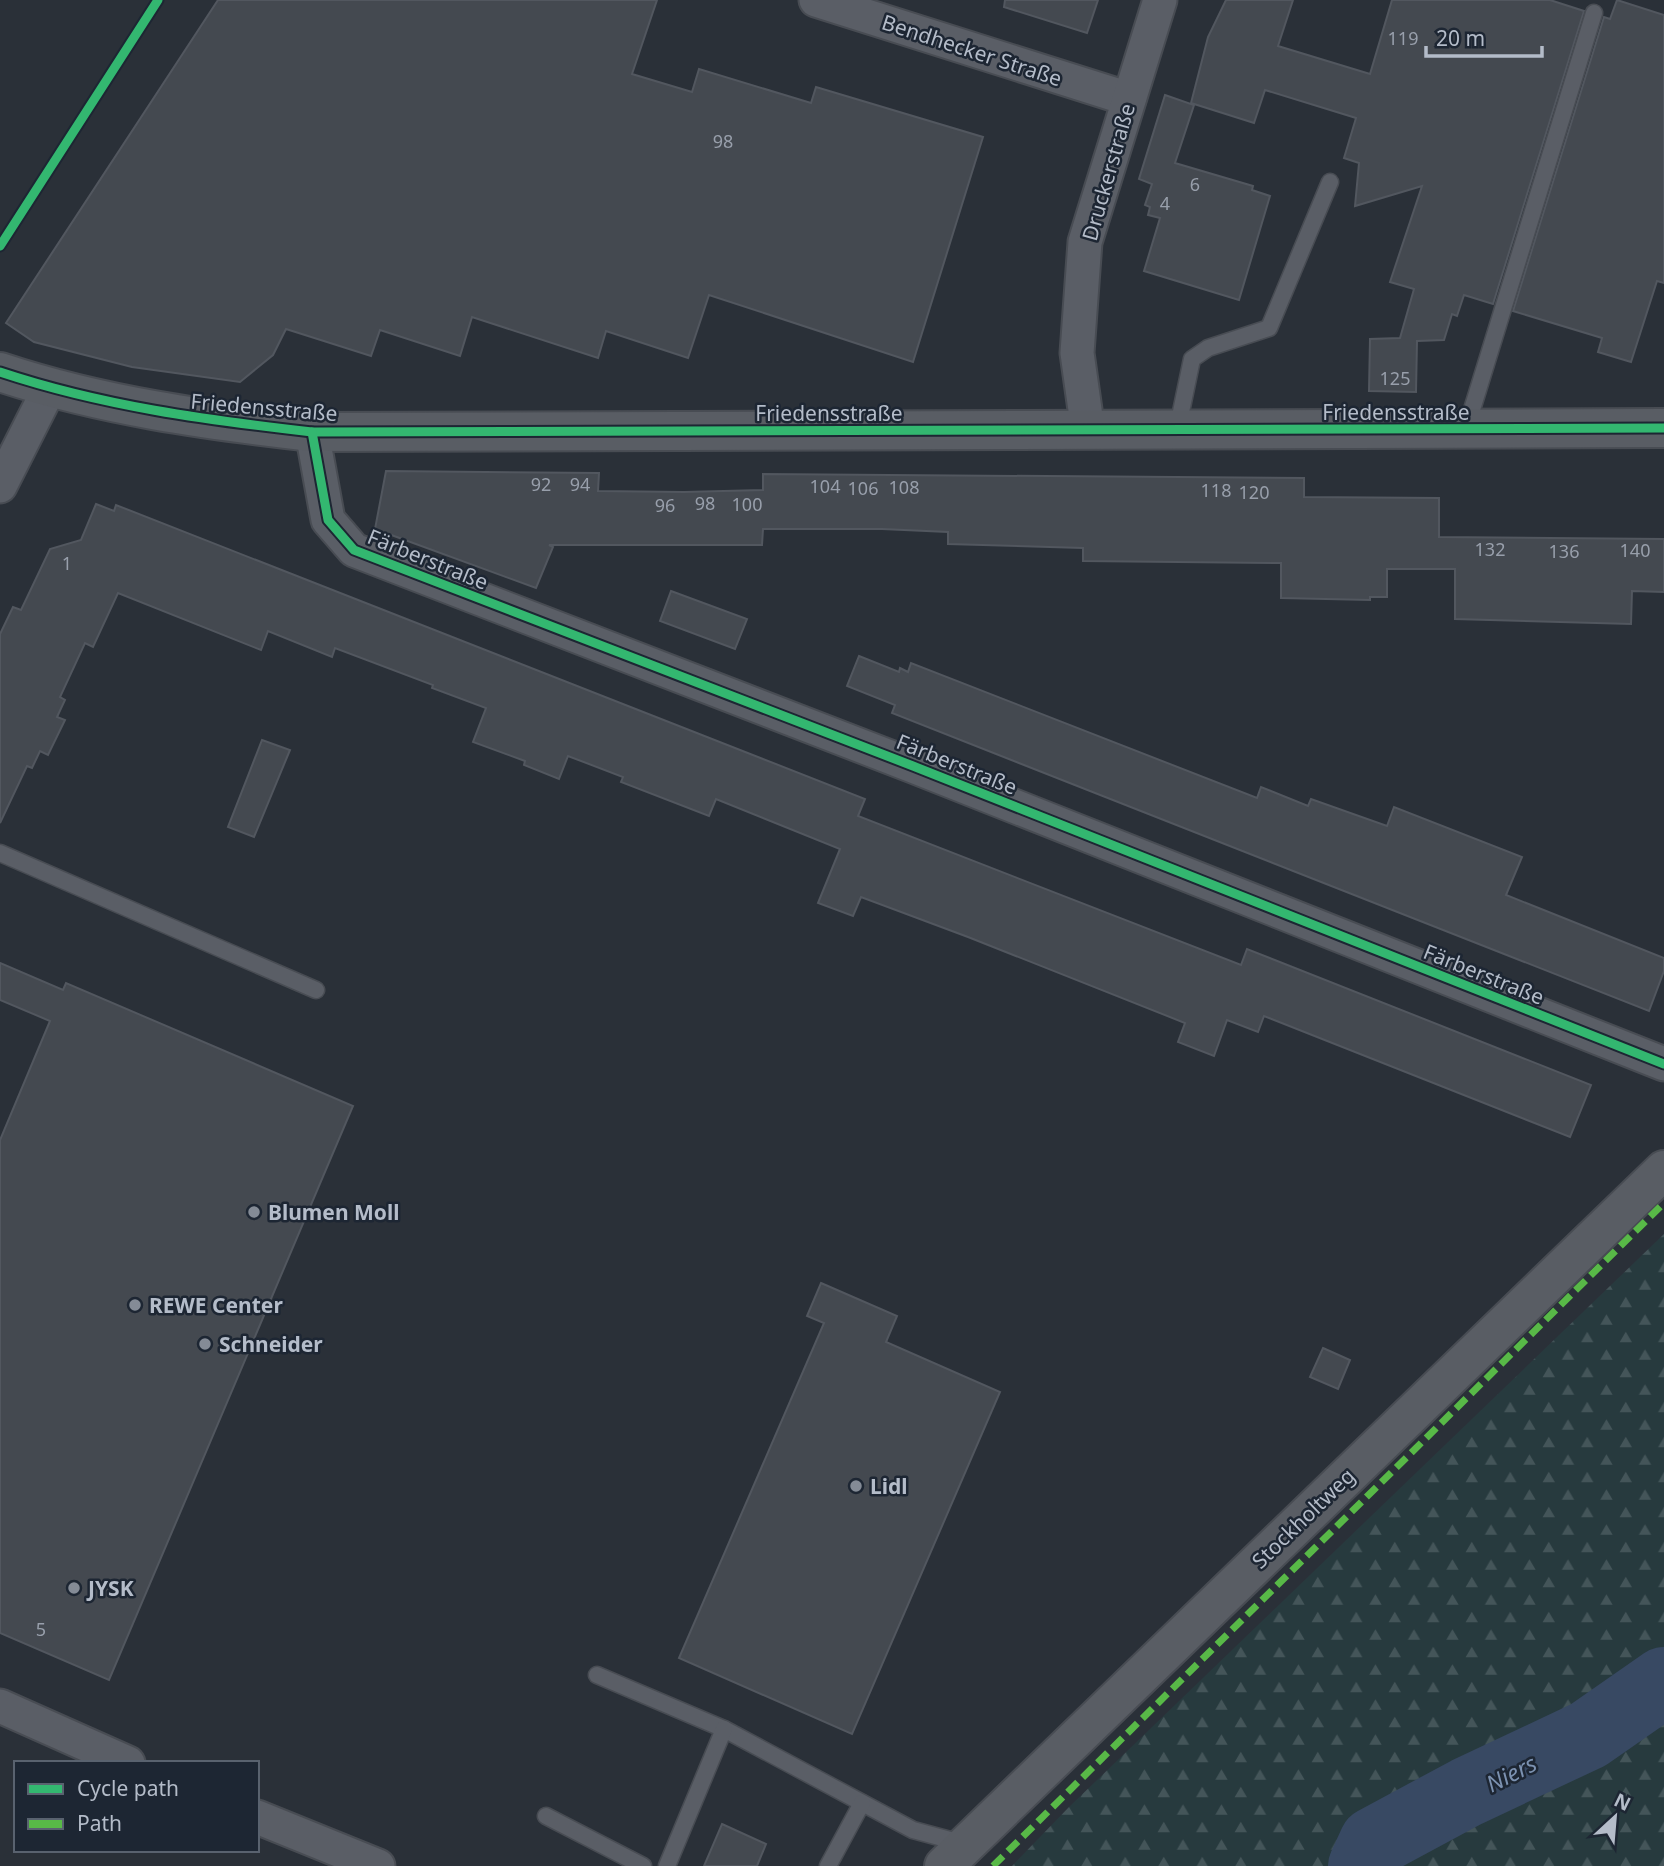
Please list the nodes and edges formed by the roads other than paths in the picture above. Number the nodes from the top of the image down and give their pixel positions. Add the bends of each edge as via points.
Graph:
1 (816, 0) edge
2 (1160, 0) edge
3 (1594, 13) dead end
4 (1129, 99) junction
5 (1330, 182) dead end
6 (0, 372) edge
7 (49, 389) junction
8 (1664, 428) edge
9 (1466, 429) junction
10 (1088, 431) junction
11 (1177, 431) junction
12 (312, 432) junction
13 (0, 486) edge
14 (0, 853) edge
15 (316, 990) dead end
16 (1664, 1064) edge
17 (1664, 1170) edge
18 (597, 1675) dead end
19 (0, 1706) edge
20 (724, 1730) junction
21 (124, 1761) edge
22 (862, 1803) junction
23 (546, 1816) dead end
24 (259, 1818) edge
25 (954, 1855) edge
26 (378, 1866) edge
27 (643, 1866) edge
28 (667, 1866) edge
29 (828, 1866) edge

1 - 4 street, Bendhecker Straße
2 - 4 street, Druckerstraße
3 - 9 lane
4 - 10 street, Druckerstraße via 1085,242 1077,354
5 - 11 lane via 1269,328 1208,348 1192,359
6 - 7 main road, Friedensstraße
7 - 12 main road, Friedensstraße via 179,417
7 - 13 street
8 - 9 main road, Friedensstraße
9 - 11 main road, Friedensstraße
10 - 11 main road, Friedensstraße
10 - 12 main road, Friedensstraße
12 - 16 street, Färberstraße via 328,520 354,550
14 - 15 lane
17 - 25 main road, Stockholtweg
18 - 20 lane
19 - 21 street
20 - 22 lane
20 - 28 lane
22 - 25 lane
22 - 29 lane
23 - 27 lane
24 - 26 street

